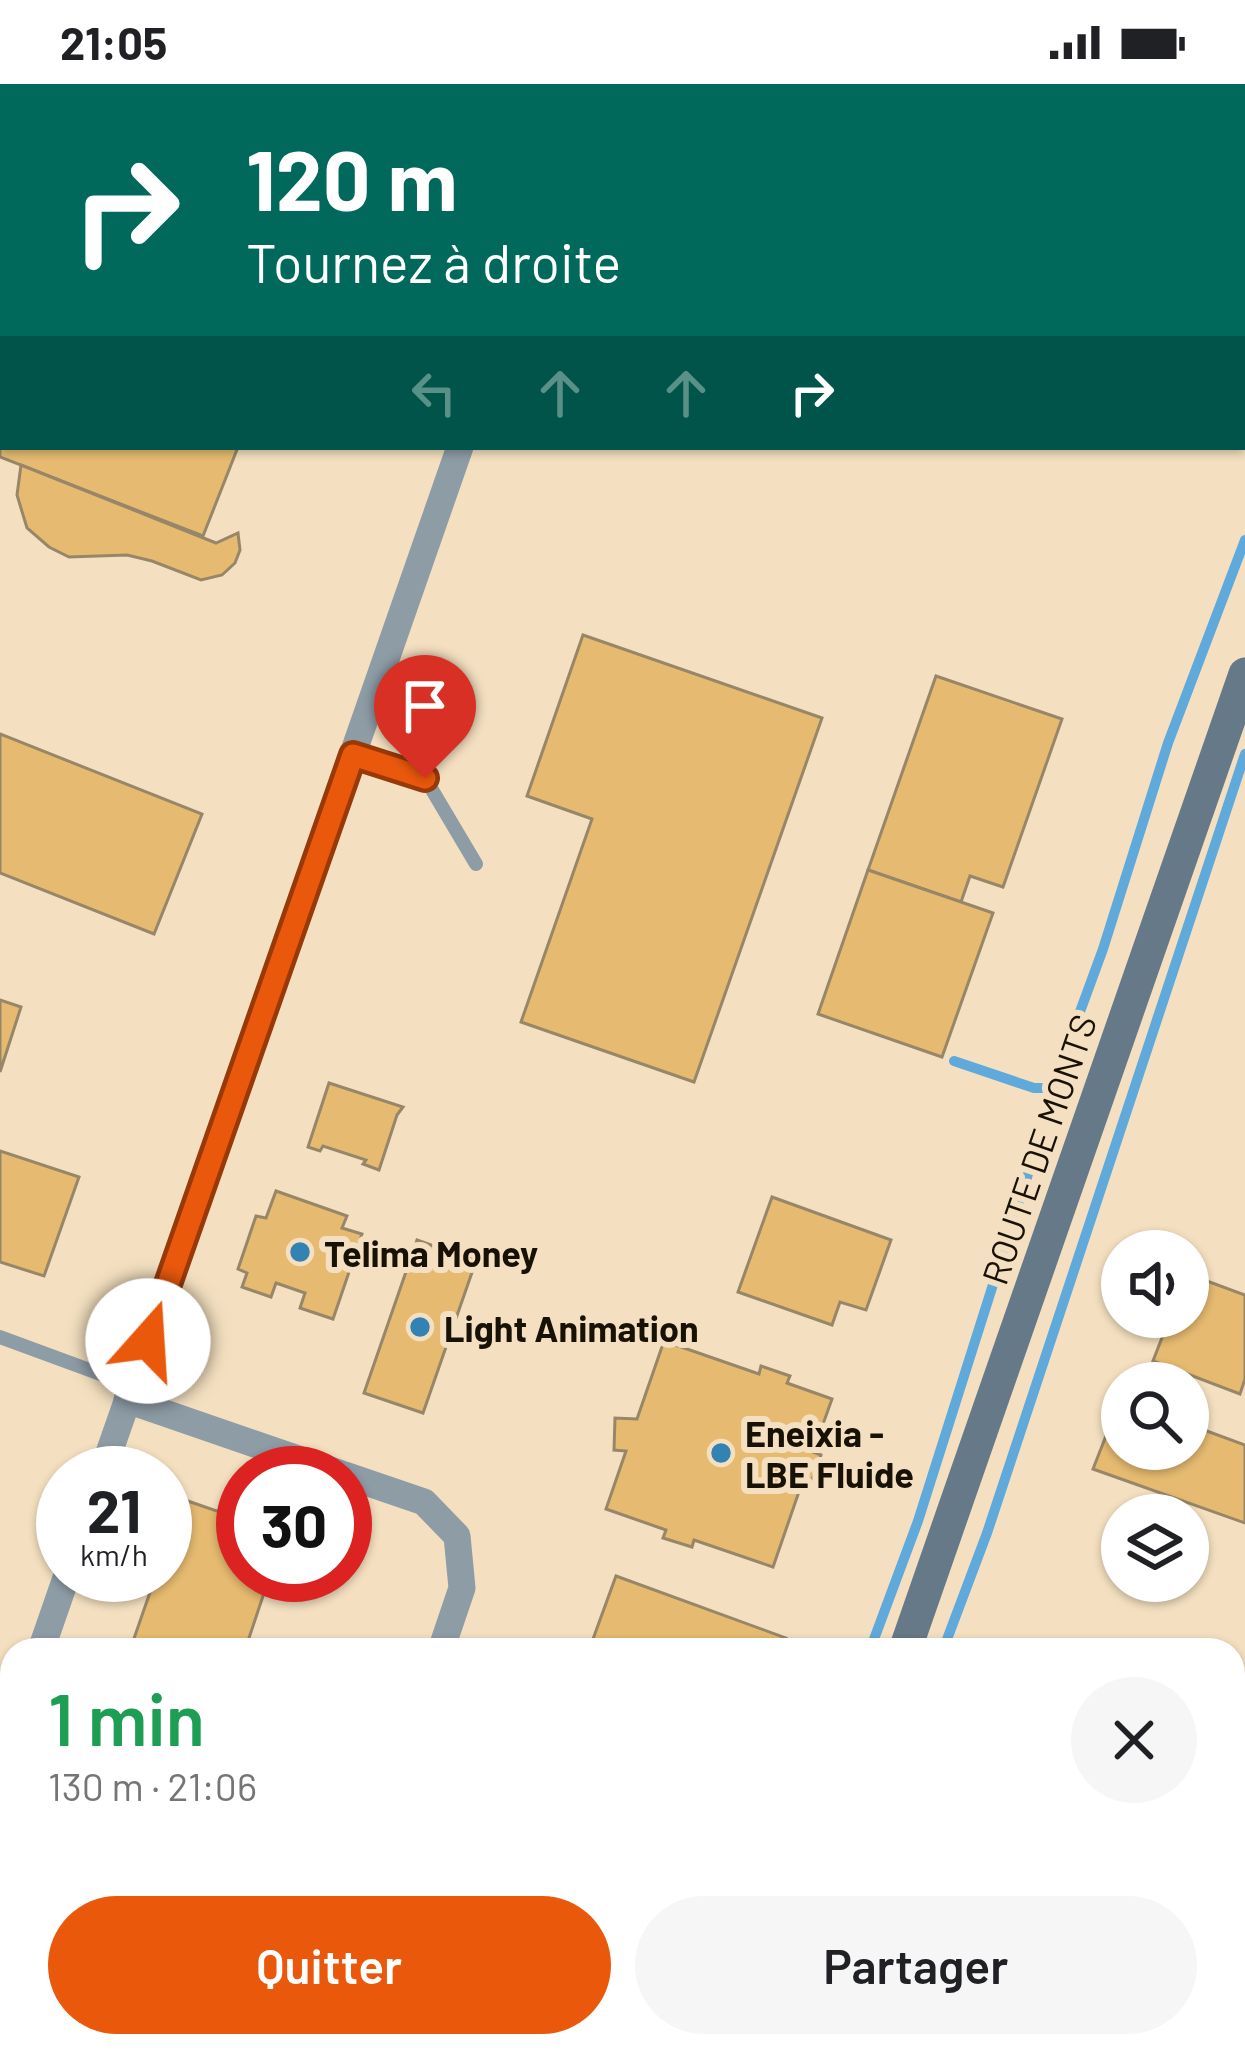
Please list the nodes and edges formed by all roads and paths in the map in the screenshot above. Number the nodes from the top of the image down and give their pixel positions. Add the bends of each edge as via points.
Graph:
1 (459, 450) edge
2 (1245, 674) edge
3 (353, 755) junction
4 (476, 864) dead end
5 (0, 1337) edge
6 (130, 1393) junction
7 (111, 1446) edge
8 (269, 1446) edge
9 (372, 1484) edge
10 (58, 1602) edge
11 (45, 1638) edge
12 (445, 1638) edge
13 (909, 1638) edge

1 - 3 street
2 - 13 main road, ROUTE DE MONTS
3 - 4 lane via 425,778
3 - 6 street
5 - 6 lane
6 - 7 street
6 - 8 street
9 - 12 street via 424,1502 457,1536 462,1588
10 - 11 street

